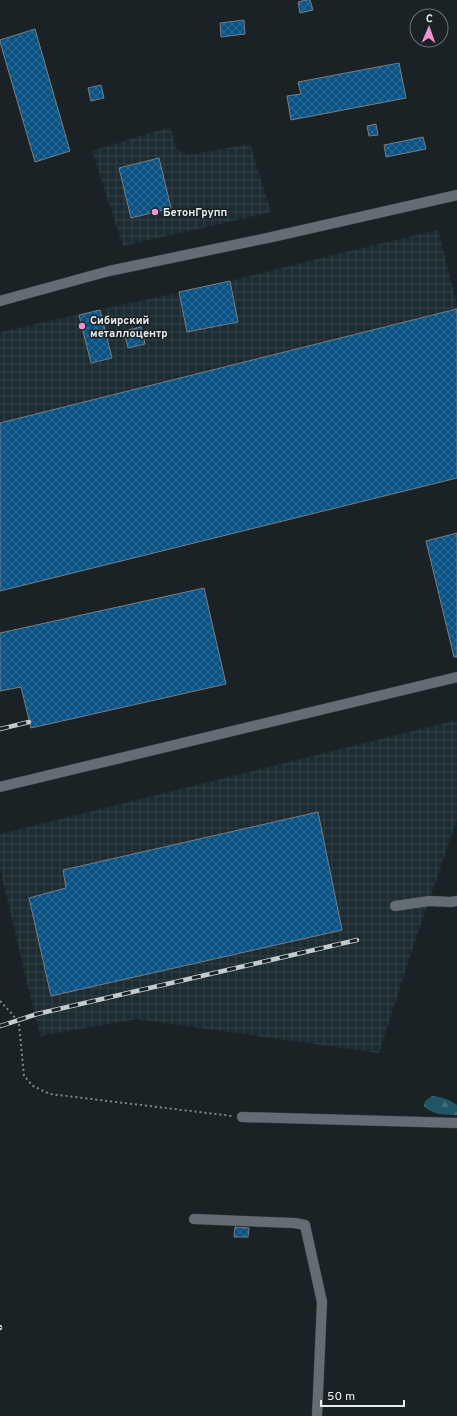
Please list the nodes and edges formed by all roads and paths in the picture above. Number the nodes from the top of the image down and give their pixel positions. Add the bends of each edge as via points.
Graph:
1 (457, 195) edge
2 (0, 301) edge
3 (457, 678) edge
4 (0, 787) edge
5 (457, 901) edge
6 (395, 906) dead end
7 (0, 1001) edge
8 (242, 1117) joint
9 (457, 1124) edge
10 (194, 1219) dead end
11 (317, 1416) edge

1 - 2 lane via 109,271
3 - 4 lane
5 - 6 lane via 429,901
7 - 8 path via 20,1024 24,1076 33,1086 50,1094
8 - 9 lane
10 - 11 lane via 305,1225 322,1302

